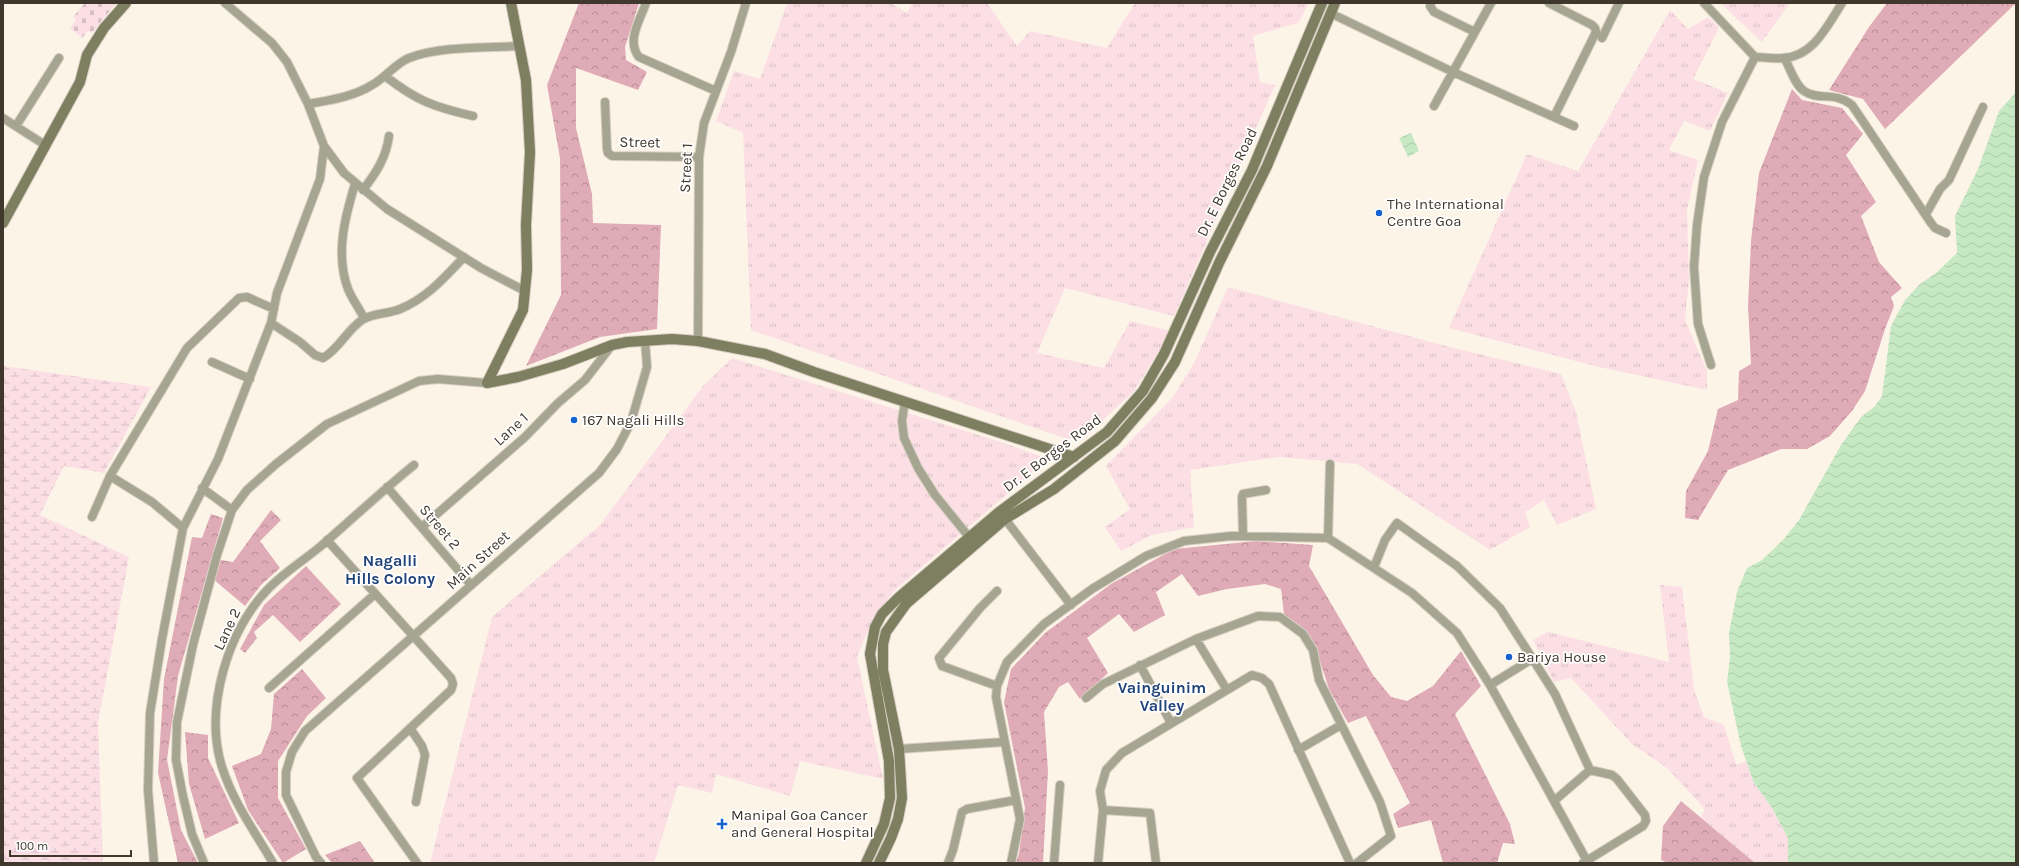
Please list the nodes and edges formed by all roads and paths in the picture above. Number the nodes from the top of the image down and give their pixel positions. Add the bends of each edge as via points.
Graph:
1 (126, 3) edge
2 (225, 3) edge
3 (511, 3) edge
4 (646, 3) edge
5 (746, 3) edge
6 (1322, 3) edge
7 (1335, 3) edge
8 (1431, 3) edge
9 (1492, 3) edge
10 (1548, 3) edge
11 (1619, 3) edge
12 (1704, 3) edge
13 (1842, 3) edge
14 (1330, 13) junction
15 (1475, 32) junction
16 (1602, 38) dead end
17 (519, 46) junction
18 (1756, 57) junction
19 (59, 58) dead end
20 (1784, 59) junction
21 (1453, 72) junction
22 (385, 76) junction
23 (716, 91) junction
24 (605, 102) dead end
25 (308, 104) junction
26 (1434, 106) dead end
27 (1983, 107) dead end
28 (473, 116) dead end
29 (1554, 117) junction
30 (3, 118) edge
31 (16, 126) junction
32 (1574, 126) dead end
33 (389, 136) dead end
34 (45, 144) junction
35 (324, 146) junction
36 (699, 157) junction
37 (355, 184) junction
38 (363, 190) junction
39 (1926, 214) junction
40 (3, 222) edge
41 (1946, 233) dead end
42 (464, 257) junction
43 (525, 291) junction
44 (274, 309) junction
45 (364, 318) junction
46 (271, 323) junction
47 (645, 341) junction
48 (698, 341) junction
49 (612, 345) junction
50 (212, 362) dead end
51 (1710, 365) dead end
52 (250, 379) junction
53 (487, 383) junction
54 (904, 402) junction
55 (1074, 457) junction
56 (414, 464) dead end
57 (1330, 464) dead end
58 (110, 476) junction
59 (387, 487) junction
60 (202, 488) junction
61 (1266, 490) dead end
62 (232, 510) junction
63 (1002, 516) junction
64 (92, 517) dead end
65 (422, 527) junction
66 (183, 528) junction
67 (1243, 536) junction
68 (969, 538) junction
69 (1328, 538) junction
70 (327, 540) junction
71 (1374, 568) junction
72 (471, 585) junction
73 (997, 591) dead end
74 (375, 594) junction
75 (1070, 604) junction
76 (415, 636) junction
77 (1196, 638) junction
78 (1532, 659) junction
79 (1140, 665) junction
80 (1490, 685) junction
81 (998, 686) junction
82 (269, 688) dead end
83 (1227, 690) junction
84 (1086, 698) dead end
85 (1171, 723) junction
86 (1341, 725) junction
87 (410, 728) junction
88 (1004, 742) junction
89 (899, 749) junction
90 (1298, 750) junction
91 (1590, 770) junction
92 (1060, 784) dead end
93 (1016, 800) junction
94 (1554, 801) junction
95 (416, 802) dead end
96 (1103, 810) junction
97 (1585, 862) edge
98 (154, 863) edge
99 (204, 863) edge
100 (273, 863) edge
101 (321, 863) edge
102 (417, 863) edge
103 (866, 863) edge
104 (879, 863) edge
105 (948, 863) edge
106 (1011, 863) edge
107 (1054, 863) edge
108 (1098, 863) edge
109 (1156, 863) edge
110 (1350, 863) edge
111 (1358, 863) edge

1 - 34 main road via 104,28 87,55 80,82
2 - 25 street via 272,43 287,62
3 - 17 main road
4 - 23 street via 632,42 634,51 639,57
5 - 23 street, Street 1
6 - 55 main road, Dr. E Borges Road via 1252,170 1210,252 1164,354 1143,392 1107,432
7 - 14 main road, Dr. E Borges Road
8 - 15 street via 1434,12
9 - 15 street
10 - 29 street via 1595,28 1596,32
11 - 16 street
12 - 18 street
13 - 20 street via 1822,35 1805,52
14 - 21 street
14 - 63 main road, Dr. E Borges Road via 1267,166 1219,263 1175,362 1152,398 1114,441 1054,489
15 - 21 street
17 - 22 street via 426,53 407,58
17 - 43 main road via 526,80 530,152
18 - 20 street
18 - 51 street via 1722,122 1704,176 1694,267 1698,324
19 - 31 street
20 - 39 street via 1803,91 1838,97 1852,105
21 - 26 street
21 - 29 street
22 - 25 street via 354,94
22 - 28 street via 421,100 439,108
23 - 36 street, Street 1 via 704,123
24 - 36 street, Street via 607,149 612,156
25 - 35 street
27 - 39 street via 1948,180
29 - 32 street
30 - 31 street
31 - 34 street
33 - 38 street via 382,163
34 - 40 main road
35 - 37 street
35 - 44 street via 320,179 277,293
36 - 48 street, Street 1
37 - 38 street
37 - 45 street via 341,247 342,269 348,289
38 - 42 street via 387,209
39 - 41 street via 1935,228
42 - 43 street
42 - 45 street via 436,286 417,300 400,309
43 - 53 main road via 523,310
44 - 46 street
44 - 58 street via 247,297 239,298 187,348
45 - 46 street via 322,358
46 - 52 street
47 - 48 main road
47 - 49 main road
47 - 72 street, Main Street via 647,368 631,422 617,449 599,473
48 - 54 main road via 765,354
49 - 53 main road via 563,364
49 - 65 street, Lane 1 via 585,380
50 - 52 street
52 - 60 street via 218,459
53 - 62 street via 438,378 419,381 327,424 247,490
54 - 55 main road
54 - 68 street via 904,438 918,468 935,495
55 - 63 main road, Dr. E Borges Road
56 - 59 street, Lane 2
57 - 69 street
58 - 64 street
58 - 66 street via 152,502
59 - 65 street, Street 2
59 - 70 street, Lane 2
60 - 62 street
60 - 66 street
61 - 67 street via 1243,494
62 - 99 street via 193,645 178,722 176,760 192,834
63 - 68 main road, Dr. E Borges Road
63 - 75 street
63 - 89 main road, Dr. E Borges Road via 906,604 886,632 883,644 883,670
65 - 72 street, Street 2
66 - 98 street via 150,713 148,790
67 - 69 street
67 - 75 street via 1184,541 1124,568
68 - 103 main road, Dr. E Borges Road via 882,614 875,627 870,654 889,761 890,798 884,824
69 - 71 street
70 - 74 street
70 - 100 street, Lane 2 via 269,588 250,610 233,642 219,686 215,734 222,767 233,796
71 - 78 street via 1385,540 1398,523 1457,566 1500,608
71 - 80 street via 1412,593 1457,633
72 - 76 street, Main Street
73 - 81 street via 939,658 942,666
74 - 76 street
74 - 82 street
75 - 81 street via 1044,624 1007,662
76 - 87 street via 451,678 453,684 451,690
76 - 101 street, Main Street via 305,731 292,752 286,772 286,795
77 - 79 street
77 - 83 street
77 - 86 street via 1258,616 1280,617 1303,634 1313,650 1319,680
78 - 80 street
78 - 91 street via 1554,694
79 - 84 street via 1103,684
79 - 85 street
80 - 94 street
81 - 88 street via 996,697
83 - 85 street
83 - 90 street via 1252,675 1262,678 1269,684
85 - 96 street via 1122,753 1106,770 1100,790
86 - 90 street
86 - 111 street via 1380,802 1391,836
87 - 95 street via 425,755
87 - 102 street via 356,778
88 - 89 street
88 - 93 street
89 - 104 main road, Dr. E Borges Road via 902,798 898,819
90 - 110 street
91 - 94 street
91 - 97 street via 1618,779 1645,815 1646,821 1643,826
92 - 107 street
93 - 105 street via 962,812
93 - 106 street via 1020,819
94 - 97 street
96 - 108 street
96 - 109 street via 1150,813

